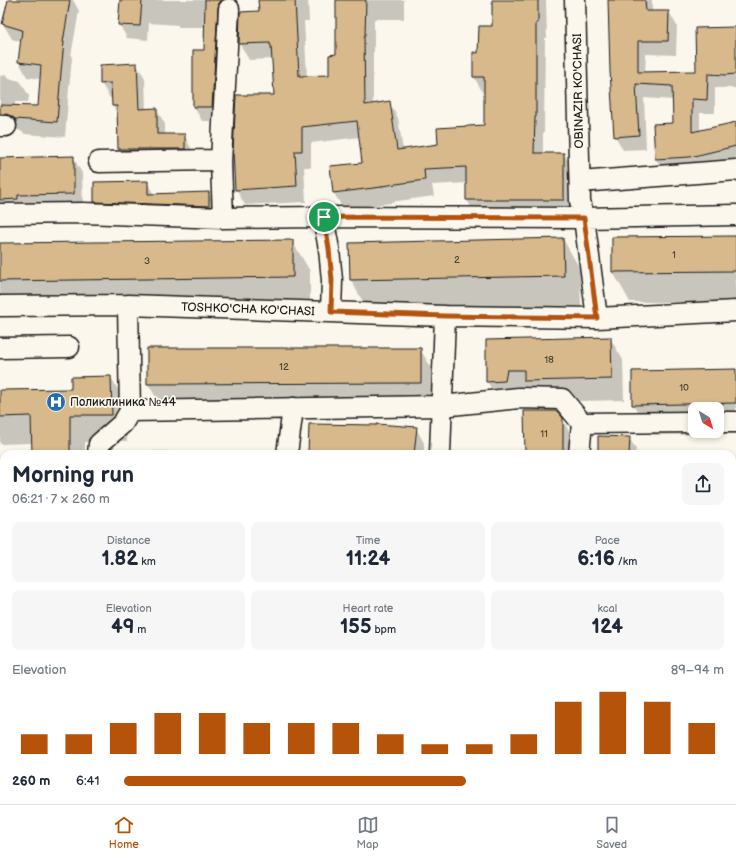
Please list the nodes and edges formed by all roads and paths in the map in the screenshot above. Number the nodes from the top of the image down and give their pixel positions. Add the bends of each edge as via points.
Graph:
1 (576, 0) edge
2 (229, 9) dead end
3 (99, 162) dead end
4 (221, 162) junction
5 (736, 170) edge
6 (580, 182) junction
7 (0, 214) edge
8 (736, 216) edge
9 (324, 217) junction
10 (223, 218) junction
11 (584, 218) junction
12 (128, 305) junction
13 (0, 306) edge
14 (736, 311) edge
15 (331, 312) junction
16 (445, 316) junction
17 (597, 318) junction
18 (68, 347) dead end
19 (0, 348) edge
20 (442, 406) junction
21 (293, 408) junction
22 (130, 411) junction
23 (688, 422) edge
24 (724, 422) edge
25 (736, 422) edge
26 (582, 423) junction
27 (98, 450) edge
28 (288, 450) edge
29 (440, 450) edge
30 (579, 450) edge

1 - 6 street, OBINAZIR KO'CHASI
2 - 4 street
3 - 4 street
4 - 10 street
5 - 6 street
6 - 11 street, OBINAZIR KO'CHASI via 580,201
7 - 10 street via 83,213
8 - 11 street
9 - 10 street
9 - 11 street
9 - 15 street via 332,280
11 - 17 street, OBINAZIR KO'CHASI
12 - 13 street, TOSHKO'CHA KO'CHASI
12 - 15 street, TOSHKO'CHA KO'CHASI
12 - 22 street
14 - 17 street, TOSHKO'CHA KO'CHASI
15 - 16 street, TOSHKO'CHA KO'CHASI
16 - 17 street, TOSHKO'CHA KO'CHASI
16 - 20 street
18 - 19 street
20 - 21 street
20 - 26 street via 519,398 562,399
20 - 29 street
21 - 22 street
21 - 28 street
22 - 27 street via 123,423 99,444
23 - 26 street
24 - 25 street
26 - 30 street

